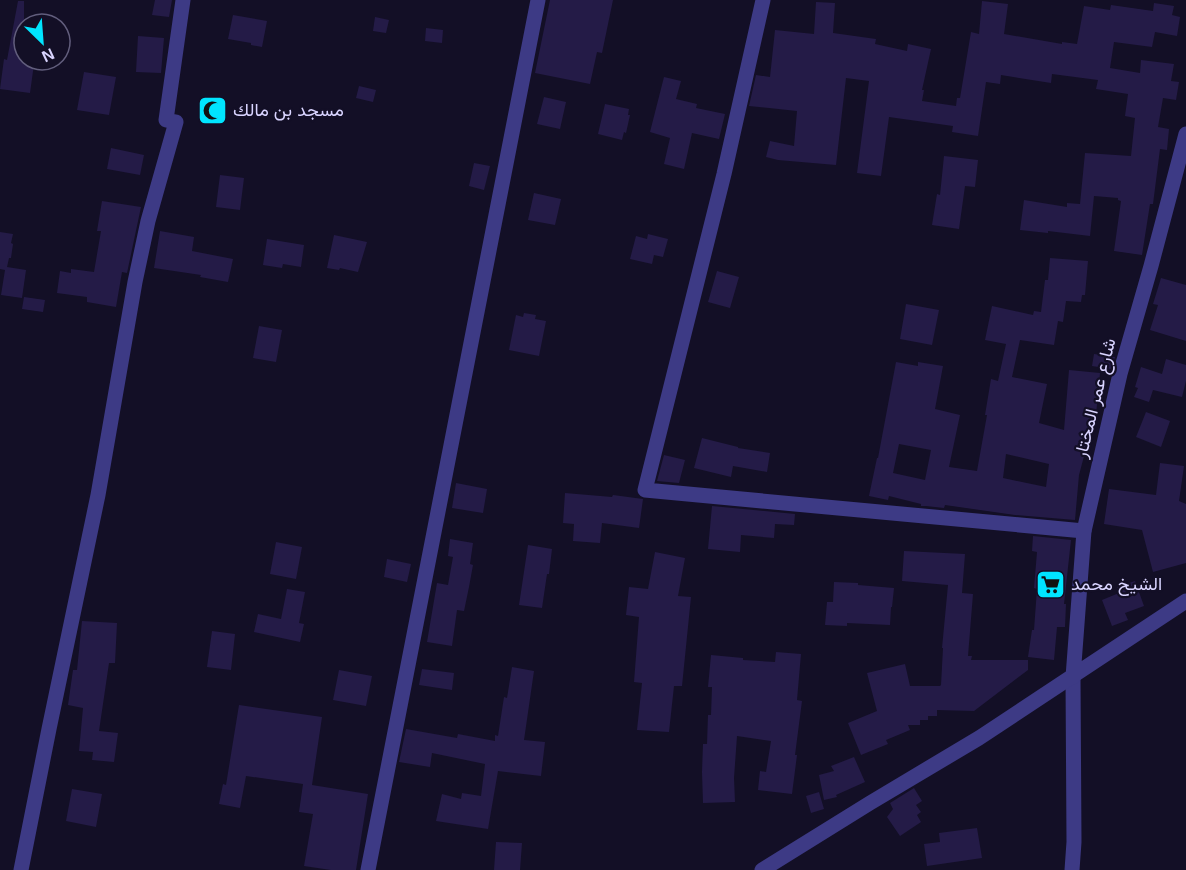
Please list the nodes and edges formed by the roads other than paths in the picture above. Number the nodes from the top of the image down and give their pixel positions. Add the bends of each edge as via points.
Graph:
1 (183, 0) edge
2 (538, 0) edge
3 (763, 0) edge
4 (1186, 134) edge
5 (1084, 531) junction
6 (1186, 601) edge
7 (1073, 677) junction
8 (21, 870) edge
9 (368, 870) edge
10 (762, 870) edge
11 (1072, 870) edge

1 - 8 street via 166,120 176,122 135,282 98,495
2 - 9 street
3 - 5 street via 645,489
4 - 5 street, شارع عمر المختار via 1120,374
5 - 7 street, شارع عمر المختار
6 - 7 street
7 - 10 street
7 - 11 street, شارع عمر المختار

